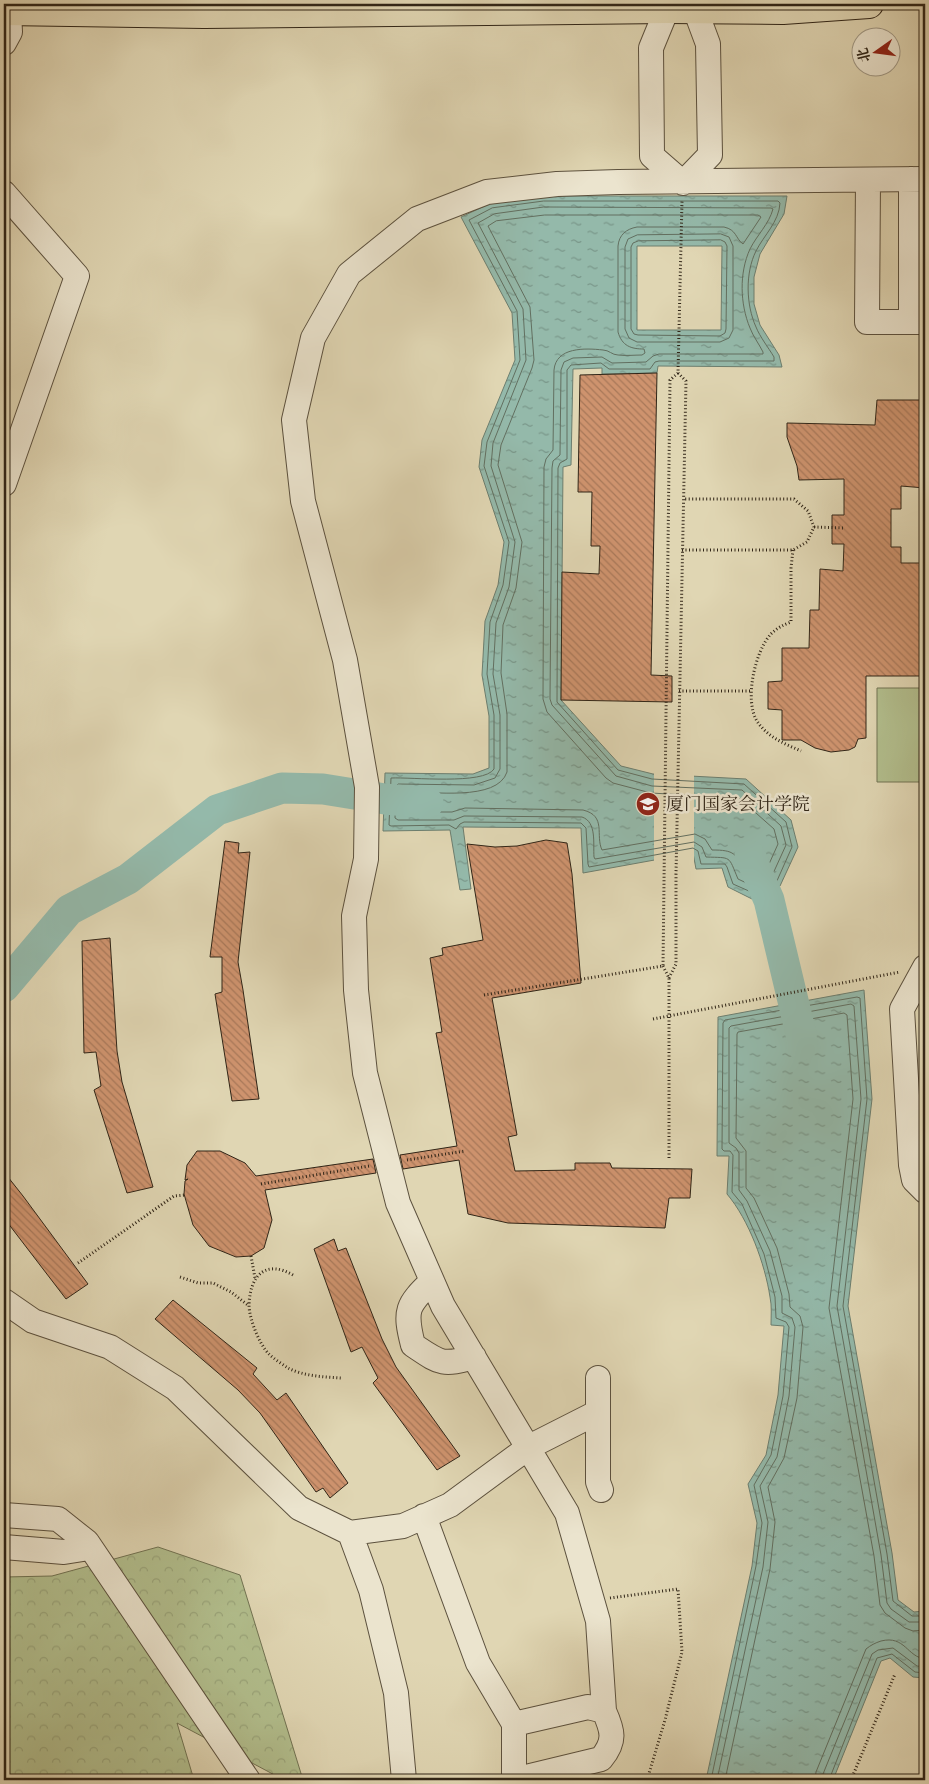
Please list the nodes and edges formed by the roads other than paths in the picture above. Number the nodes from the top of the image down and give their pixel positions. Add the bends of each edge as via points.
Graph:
1 (869, 4) edge
2 (666, 7) edge
3 (695, 7) edge
4 (204, 9) edge
5 (6, 11) edge
6 (4, 43) edge
7 (918, 179) edge
8 (868, 180) junction
9 (682, 183) junction
10 (4, 193) edge
11 (918, 322) edge
12 (4, 484) edge
13 (925, 967) edge
14 (925, 1191) edge
15 (432, 1281) junction
16 (4, 1301) edge
17 (474, 1357) junction
18 (598, 1378) dead end
19 (598, 1412) junction
20 (528, 1448) junction
21 (601, 1490) dead end
22 (4, 1515) edge
23 (424, 1516) junction
24 (350, 1533) junction
25 (87, 1542) junction
26 (4, 1547) edge
27 (604, 1710) junction
28 (514, 1724) junction
29 (248, 1780) edge
30 (404, 1780) edge
31 (514, 1780) edge

1 - 3 main road via 783,10
2 - 3 main road
2 - 4 main road
2 - 9 street via 651,48 652,156
3 - 9 street via 708,44 710,155
4 - 5 main road
5 - 6 street via 10,32
7 - 8 street
7 - 11 street
8 - 9 street
8 - 11 street via 867,322
9 - 15 street via 558,184 487,192 417,219 350,274 313,338 294,420 303,501 344,660 367,787 366,859 354,916 356,990 365,1073 398,1203
10 - 12 street via 77,276
13 - 14 street via 902,1009 911,1165 914,1180
15 - 17 street
15 - 17 street via 412,1300 407,1322 413,1345 439,1362
16 - 24 street via 33,1321 110,1347 175,1388 299,1508
17 - 20 street
18 - 19 street
19 - 20 street
19 - 21 street via 598,1482
20 - 23 street via 450,1505
20 - 27 street via 567,1514 598,1621
22 - 25 street via 58,1519
23 - 24 street via 403,1526
23 - 28 street via 478,1663
24 - 30 street via 370,1590 396,1693
25 - 26 street via 83,1549 64,1552
25 - 29 street
27 - 28 street via 588,1707
27 - 31 street via 612,1728 611,1747 601,1759
28 - 31 street

